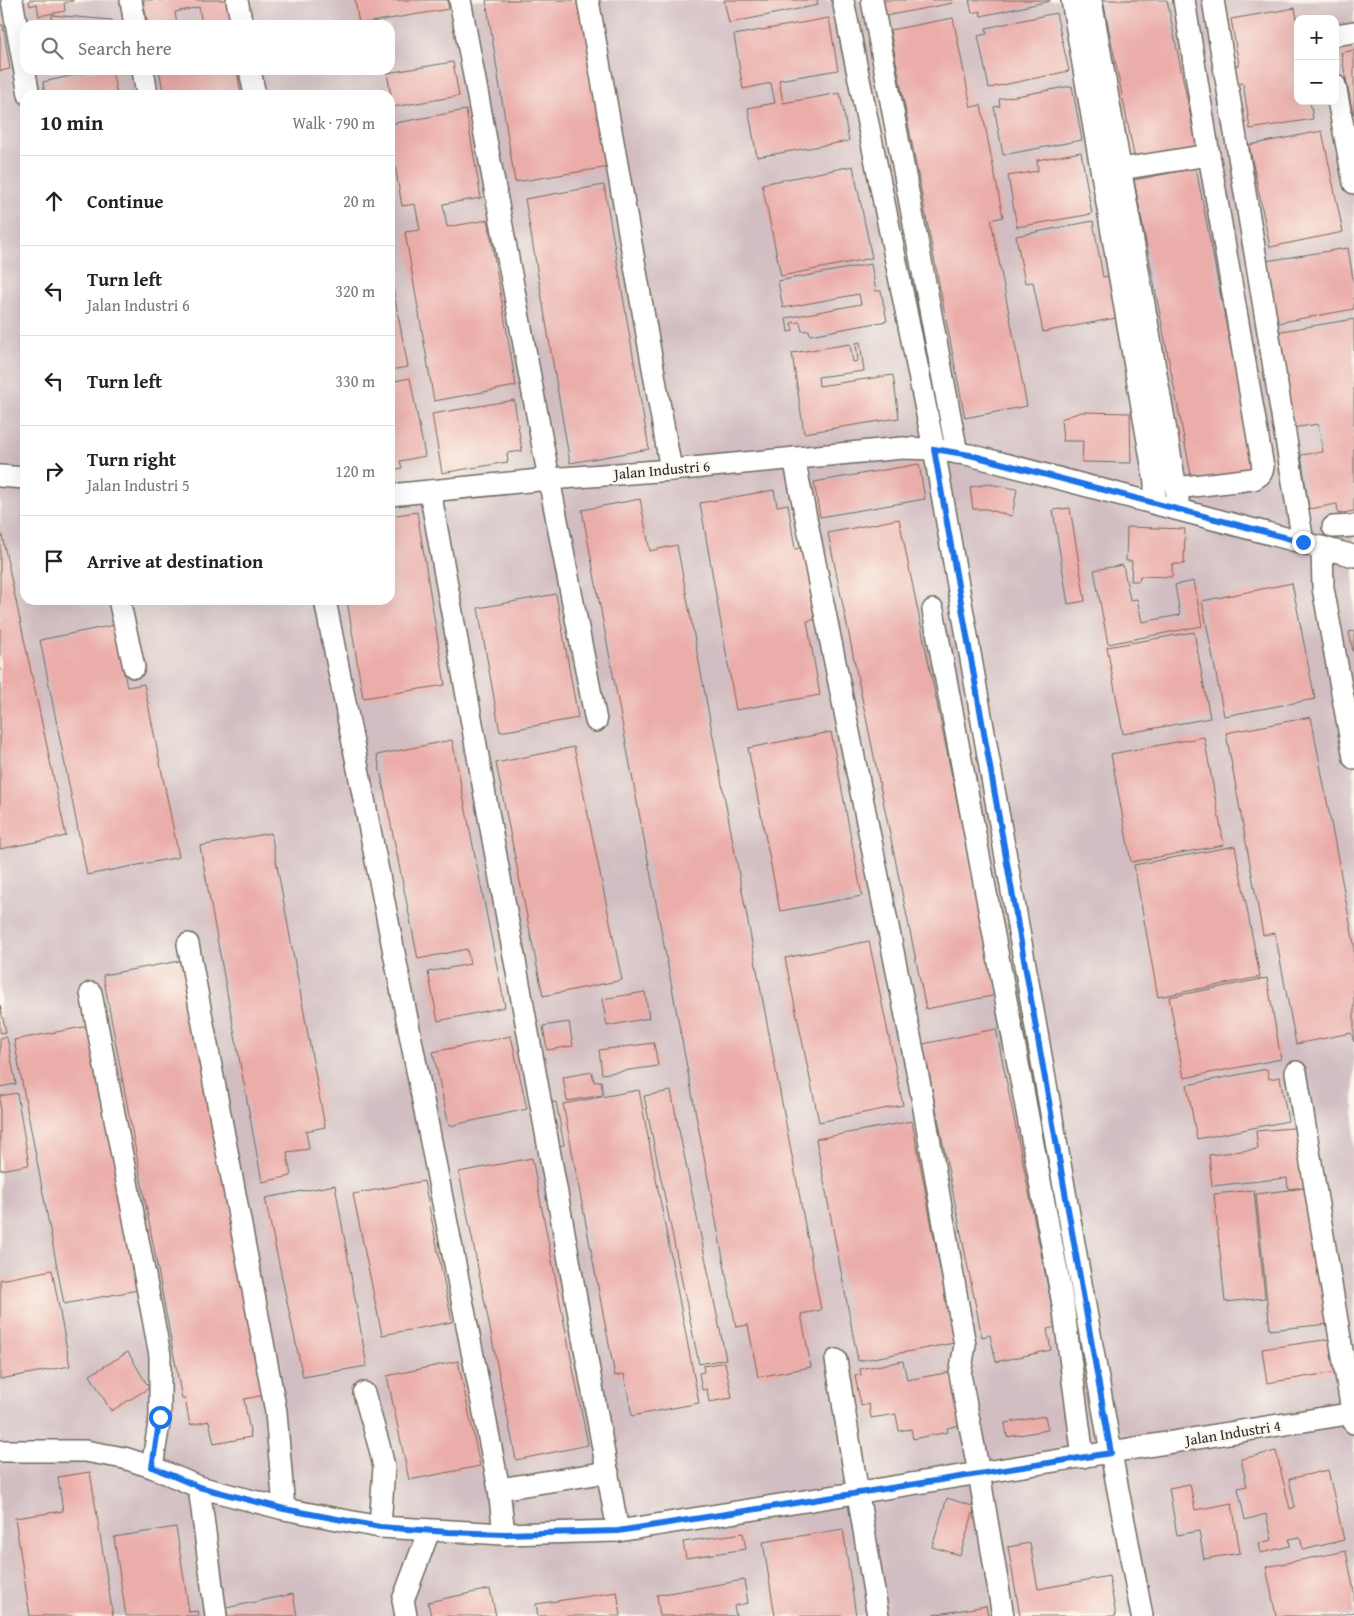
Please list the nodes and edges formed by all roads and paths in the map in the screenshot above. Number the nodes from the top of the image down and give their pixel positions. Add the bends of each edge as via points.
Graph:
1 (12, 0) edge
2 (131, 0) edge
3 (237, 0) edge
4 (460, 0) edge
5 (588, 0) edge
6 (843, 0) edge
7 (872, 0) edge
8 (1072, 0) edge
9 (1091, 0) edge
10 (1184, 0) edge
11 (1213, 0) edge
12 (134, 20) edge
13 (241, 20) edge
14 (1354, 32) edge
15 (1339, 34) edge
16 (20, 45) edge
17 (25, 75) edge
18 (144, 75) edge
19 (251, 75) edge
20 (28, 90) edge
21 (146, 90) edge
22 (254, 90) edge
23 (1339, 105) edge
24 (1209, 155) junction
25 (1120, 169) junction
26 (1354, 183) edge
27 (934, 449) junction
28 (957, 453) junction
29 (794, 458) junction
30 (670, 470) junction
31 (0, 476) edge
32 (20, 478) edge
33 (549, 479) junction
34 (1176, 488) junction
35 (430, 491) junction
36 (395, 494) edge
37 (1155, 503) junction
38 (1180, 510) junction
39 (1354, 526) edge
40 (1333, 527) dead end
41 (1312, 545) junction
42 (1354, 556) edge
43 (120, 605) edge
44 (326, 605) edge
45 (933, 610) dead end
46 (134, 667) dead end
47 (596, 721) dead end
48 (1354, 758) edge
49 (188, 944) dead end
50 (91, 993) dead end
51 (1296, 1072) dead end
52 (836, 1360) dead end
53 (364, 1393) dead end
54 (1353, 1416) edge
55 (0, 1452) edge
56 (1111, 1453) junction
57 (1082, 1457) junction
58 (152, 1467) junction
59 (608, 1472) junction
60 (980, 1474) junction
61 (199, 1487) junction
62 (499, 1489) junction
63 (858, 1493) junction
64 (284, 1509) junction
65 (380, 1527) junction
66 (429, 1531) junction
67 (618, 1531) junction
68 (504, 1534) junction
69 (216, 1616) edge
70 (406, 1616) edge
71 (878, 1616) edge
72 (1003, 1616) edge
73 (1142, 1616) edge

1 - 16 street
2 - 12 street
3 - 13 street
4 - 33 street
5 - 30 street
6 - 27 street
7 - 28 street
8 - 37 street via 1155,482
9 - 25 street
10 - 24 street
11 - 41 street
14 - 15 street
17 - 20 street
18 - 21 street
19 - 22 street
23 - 26 street
24 - 25 street
24 - 34 street via 1263,467 1260,476 1253,479
25 - 34 street
27 - 28 street, Jalan Industri 6
27 - 29 street, Jalan Industri 6 via 902,448
27 - 56 street
28 - 37 street, Jalan Industri 6
29 - 30 street, Jalan Industri 6
29 - 60 street via 920,1086 965,1345 960,1374
30 - 33 street, Jalan Industri 6
31 - 32 street
33 - 35 street, Jalan Industri 6
33 - 47 street
34 - 38 street
35 - 36 street, Jalan Industri 6
35 - 59 street
37 - 38 street, Jalan Industri 6
38 - 41 street, Jalan Industri 6
39 - 40 street
41 - 42 street, Jalan Industri 6
41 - 48 street
43 - 46 street
44 - 62 street
45 - 57 street via 1063,1304
49 - 64 street via 276,1412
50 - 58 street via 160,1355 160,1417
51 - 54 street
52 - 63 street
53 - 65 street via 384,1467
54 - 56 street, Jalan Industri 4
55 - 58 street via 85,1451
56 - 57 street
56 - 73 street
57 - 60 street
58 - 61 street
59 - 62 street
59 - 67 street
60 - 63 street
60 - 72 street
61 - 64 street
61 - 69 street
62 - 68 street
63 - 67 street
63 - 71 street
64 - 65 street
65 - 66 street
66 - 68 street
66 - 70 street via 402,1600
67 - 68 street

